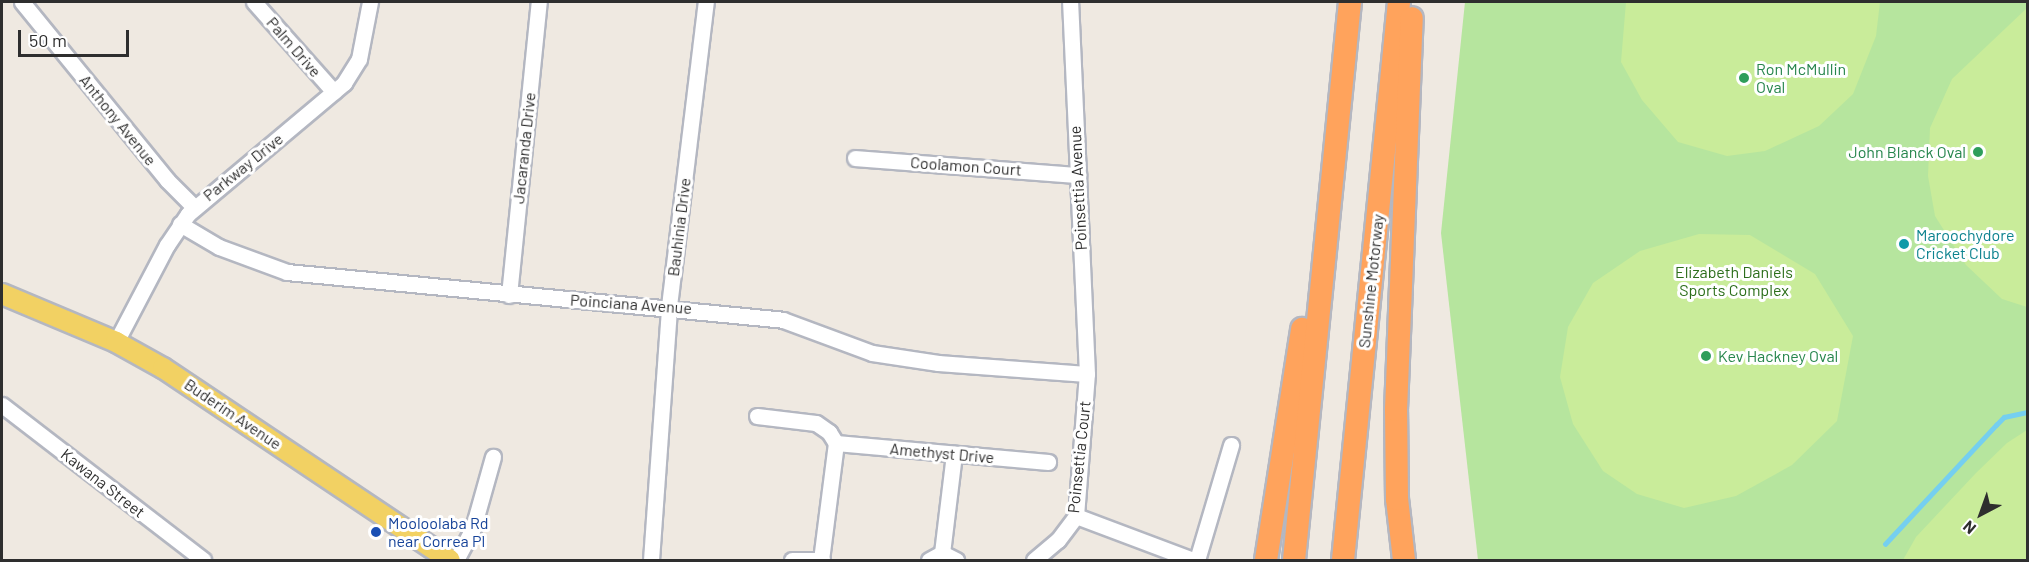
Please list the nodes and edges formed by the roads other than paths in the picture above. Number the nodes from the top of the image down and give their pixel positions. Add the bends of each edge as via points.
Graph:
1 (22, 2) edge
2 (254, 2) edge
3 (370, 2) edge
4 (539, 2) edge
5 (706, 2) edge
6 (1070, 2) edge
7 (1350, 2) edge
8 (1399, 2) edge
9 (1410, 2) edge
10 (334, 92) junction
11 (1336, 140) junction
12 (855, 158) dead end
13 (1077, 174) junction
14 (194, 207) junction
15 (180, 224) junction
16 (3, 296) edge
17 (508, 296) junction
18 (669, 306) junction
19 (116, 342) junction
20 (1087, 374) junction
21 (2, 405) edge
22 (757, 416) dead end
23 (836, 444) junction
24 (1231, 446) dead end
25 (954, 454) junction
26 (493, 458) dead end
27 (1048, 462) dead end
28 (1076, 516) junction
29 (935, 557) edge
30 (822, 560) edge
31 (203, 561) edge
32 (450, 561) edge
33 (456, 561) edge
34 (651, 561) edge
35 (792, 561) edge
36 (956, 561) edge
37 (1034, 561) edge
38 (1195, 561) edge
39 (1266, 561) edge
40 (1294, 561) edge
41 (1343, 561) edge
42 (1404, 561) edge

1 - 14 street, Anthony Avenue via 167,180
2 - 10 street, Palm Drive
3 - 10 street, Parkway Drive via 359,59
4 - 17 street, Jacaranda Drive
5 - 18 street, Bauhinia Drive
6 - 13 street, Poinsettia Avenue
7 - 11 highway
8 - 41 highway, Sunshine Motorway
9 - 42 highway via 1396,410 1397,500
10 - 14 street, Parkway Drive
11 - 39 highway via 1320,177 1308,292
11 - 40 highway
12 - 13 street, Coolamon Court
13 - 20 street, Poinsettia Avenue
14 - 15 street, Parkway Drive
15 - 17 street, Poinciana Avenue via 226,250 287,272
15 - 19 street, Parkway Drive
16 - 19 main road, Buderim Avenue
17 - 18 street, Poinciana Avenue
18 - 20 street, Poinciana Avenue via 783,320 872,352 938,363
18 - 34 street, Bauhinia Drive
19 - 32 main road, Buderim Avenue via 164,368
20 - 28 street, Poinsettia Court
21 - 31 street, Kawana Street
22 - 23 street via 816,423 829,432
23 - 25 street, Amethyst Drive
23 - 30 street
24 - 38 street
25 - 27 street, Amethyst Drive
25 - 29 street
26 - 33 street via 473,528
28 - 37 street, Poinsettia Court via 1058,540
28 - 38 street
29 - 36 street
30 - 35 street

